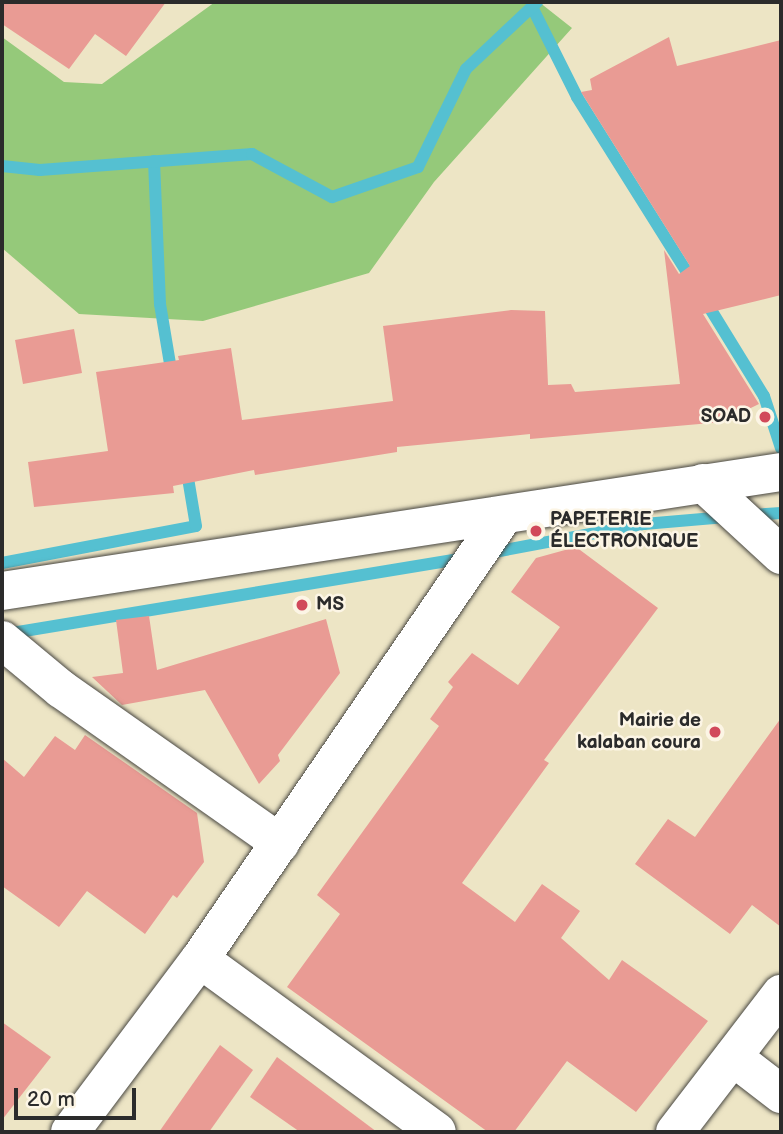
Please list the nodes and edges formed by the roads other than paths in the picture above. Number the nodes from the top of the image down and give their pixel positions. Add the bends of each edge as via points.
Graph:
1 (781, 472) edge
2 (703, 483) junction
3 (504, 515) junction
4 (781, 555) edge
5 (2, 591) edge
6 (2, 640) edge
7 (280, 842) junction
8 (200, 960) junction
9 (781, 994) edge
10 (733, 1057) junction
11 (781, 1094) edge
12 (70, 1132) edge
13 (437, 1132) edge
14 (674, 1132) edge

1 - 2 street
2 - 3 street
2 - 4 street
3 - 5 street
3 - 7 street
6 - 7 street via 61,689
7 - 8 street
8 - 12 street
8 - 13 street
9 - 10 street
10 - 11 street
10 - 14 street

